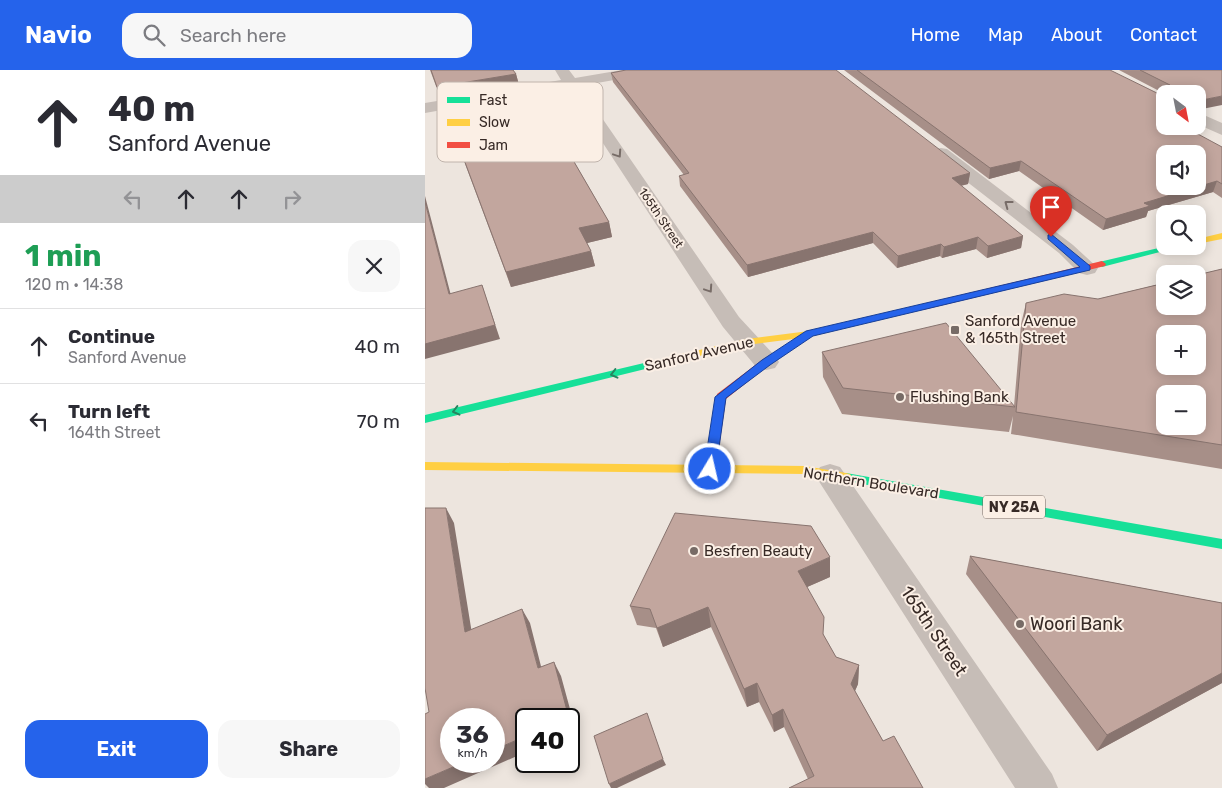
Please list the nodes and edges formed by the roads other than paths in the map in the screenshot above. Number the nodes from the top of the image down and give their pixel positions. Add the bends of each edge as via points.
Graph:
1 (648, 70) edge
2 (566, 77) edge
3 (543, 82) edge
4 (1206, 122) edge
5 (1222, 130) edge
6 (603, 132) edge
7 (926, 142) edge
8 (1222, 236) edge
9 (1206, 240) edge
10 (1156, 252) edge
11 (1087, 268) junction
12 (809, 334) junction
13 (747, 342) junction
14 (766, 362) junction
15 (425, 419) edge
16 (425, 466) edge
17 (710, 469) junction
18 (818, 472) junction
19 (1222, 544) edge
20 (1038, 788) edge

1 - 2 street
2 - 3 street
4 - 5 street
6 -> 13 street, 165th Street
11 -> 7 street via 1067,249
8 - 9 street
10 - 11 street, Sanford Avenue
11 - 12 street, Sanford Avenue
12 - 13 street, Sanford Avenue
12 - 14 street
13 - 14 street, 165th Street
13 -> 15 street, Sanford Avenue
14 - 17 street via 721,397
16 - 17 street, Northern Boulevard
17 - 18 street, Northern Boulevard
18 - 19 street, Northern Boulevard / NY 25A
18 - 20 street, 165th Street

